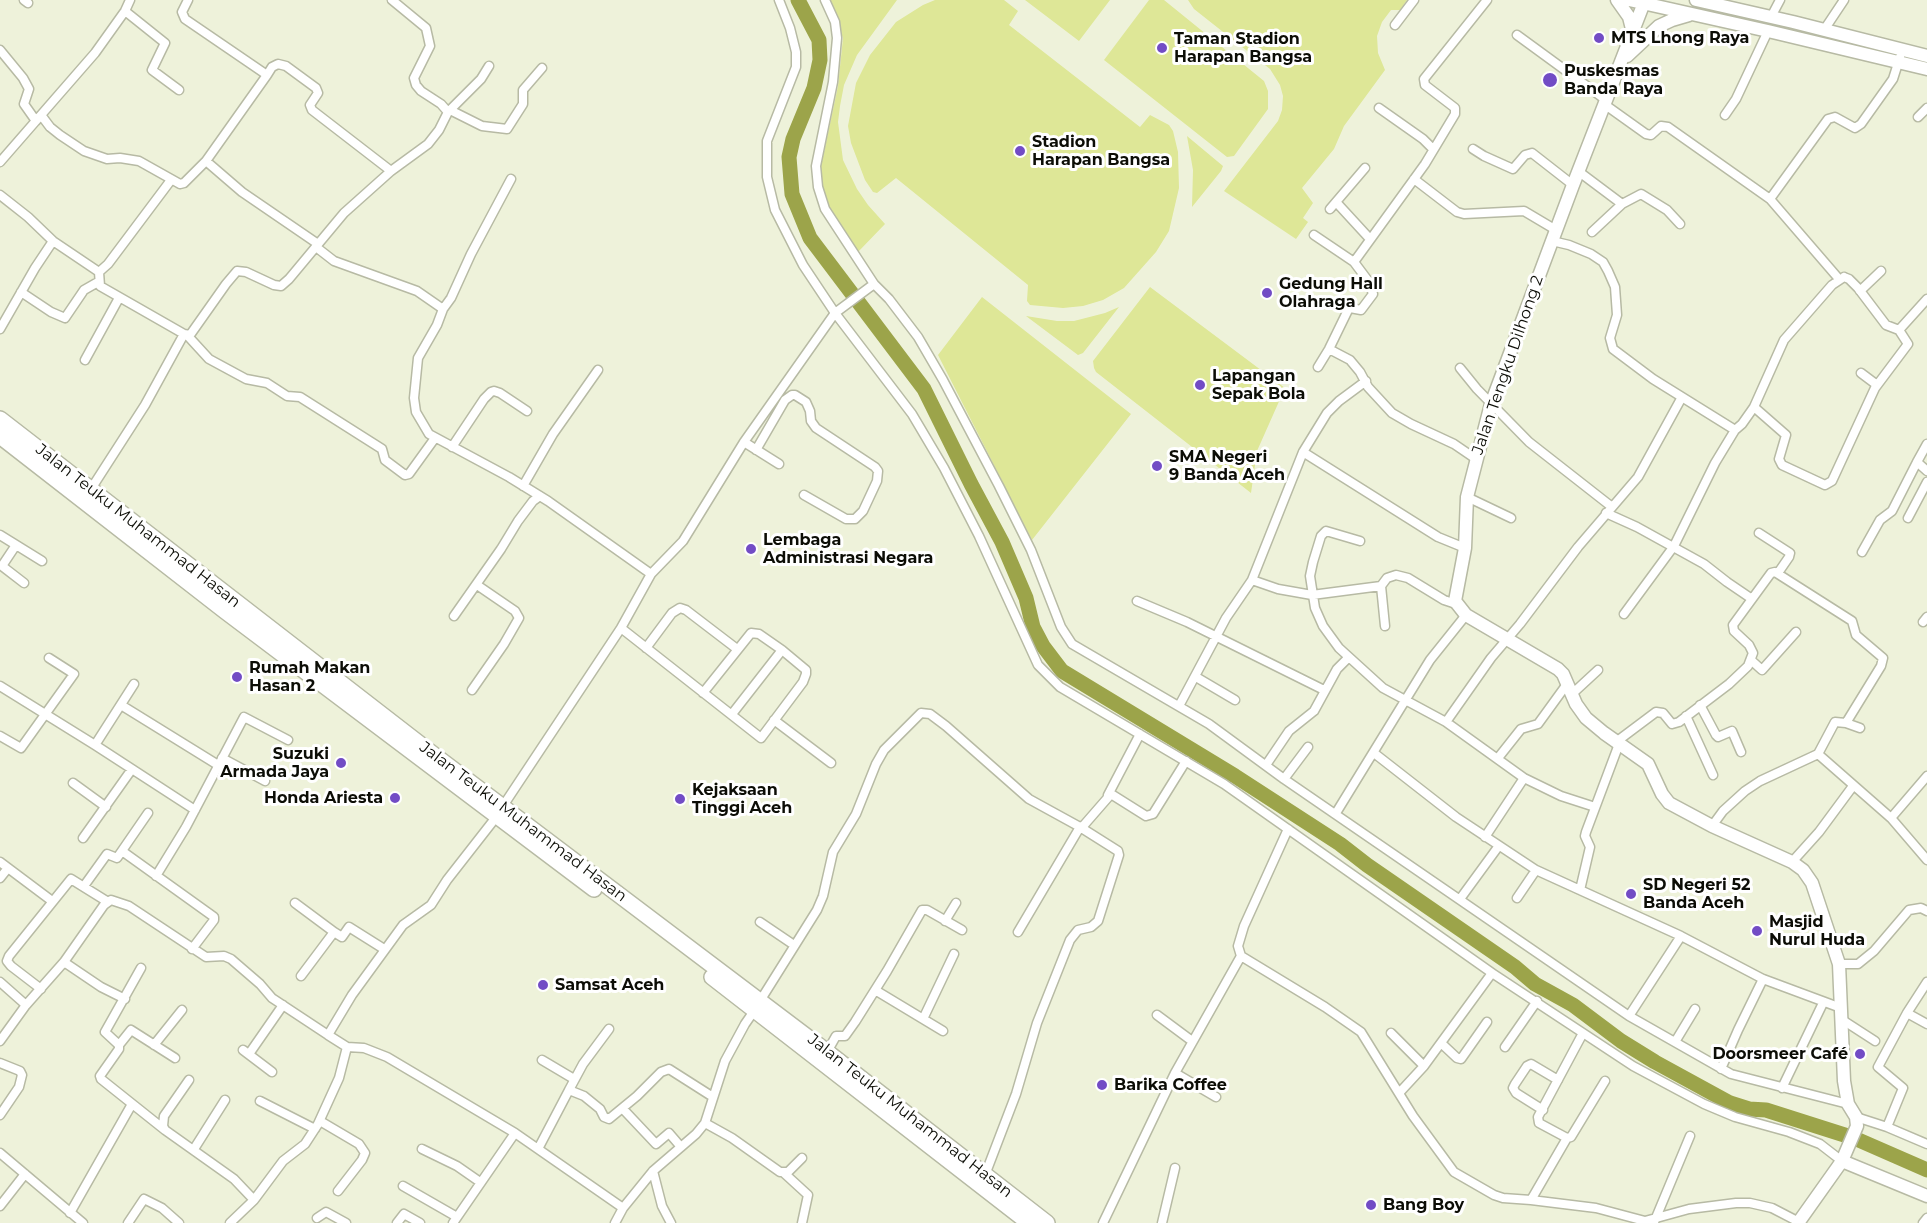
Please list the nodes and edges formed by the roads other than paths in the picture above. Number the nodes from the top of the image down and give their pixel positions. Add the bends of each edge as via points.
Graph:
1 (130, 0) edge
2 (188, 0) edge
3 (392, 0) edge
4 (779, 0) edge
5 (825, 0) edge
6 (1414, 0) edge
7 (1487, 0) edge
8 (1617, 0) edge
9 (1629, 0) edge
10 (1696, 0) edge
11 (1780, 0) edge
12 (1844, 0) edge
13 (1644, 2) edge
14 (125, 11) junction
15 (1693, 14) junction
16 (1771, 17) junction
17 (1395, 25) dead end
18 (1824, 30) junction
19 (1768, 31) junction
20 (1633, 34) junction
21 (1517, 35) dead end
22 (0, 50) edge
23 (1927, 56) edge
24 (1900, 57) junction
25 (1622, 63) junction
26 (489, 66) dead end
27 (542, 68) dead end
28 (1927, 69) edge
29 (267, 75) junction
30 (179, 90) dead end
31 (1605, 102) junction
32 (1378, 108) dead end
33 (1927, 108) edge
34 (449, 111) junction
35 (1725, 115) dead end
36 (1918, 117) dead end
37 (38, 118) junction
38 (1433, 149) junction
39 (1473, 149) dead end
40 (0, 162) edge
41 (206, 162) junction
42 (1365, 168) dead end
43 (391, 171) junction
44 (1578, 171) junction
45 (511, 179) dead end
46 (1414, 179) junction
47 (171, 180) junction
48 (1573, 185) junction
49 (0, 195) edge
50 (1770, 199) junction
51 (1622, 204) junction
52 (1680, 224) dead end
53 (1592, 232) dead end
54 (1314, 235) dead end
55 (1554, 235) junction
56 (1370, 239) junction
57 (53, 241) junction
58 (317, 245) junction
59 (1354, 262) junction
60 (1881, 271) dead end
61 (99, 272) junction
62 (1839, 279) junction
63 (98, 282) junction
64 (871, 287) junction
65 (1860, 291) junction
66 (21, 292) junction
67 (119, 298) junction
68 (1927, 299) edge
69 (443, 309) junction
70 (838, 310) junction
71 (0, 329) edge
72 (1899, 330) junction
73 (186, 334) junction
74 (1329, 349) junction
75 (85, 360) dead end
76 (1318, 367) dead end
77 (1460, 368) dead end
78 (598, 370) dead end
79 (1861, 373) dead end
80 (1366, 381) junction
81 (1877, 386) junction
82 (1682, 397) junction
83 (1491, 404) junction
84 (1754, 407) junction
85 (527, 411) dead end
86 (0, 419) edge
87 (1735, 430) junction
88 (0, 436) edge
89 (435, 438) junction
90 (744, 442) junction
91 (1927, 444) edge
92 (452, 447) junction
93 (756, 450) junction
94 (1304, 452) junction
95 (1476, 459) junction
96 (1917, 462) junction
97 (779, 464) dead end
98 (1927, 471) edge
99 (1927, 482) edge
100 (523, 486) junction
101 (91, 489) junction
102 (804, 495) dead end
103 (540, 496) junction
104 (1467, 497) junction
105 (1609, 510) junction
106 (1511, 518) dead end
107 (1908, 518) dead end
108 (1759, 533) dead end
109 (0, 535) edge
110 (1360, 541) dead end
111 (16, 545) junction
112 (1674, 546) junction
113 (1465, 548) junction
114 (1862, 552) dead end
115 (42, 561) dead end
116 (1778, 573) junction
117 (651, 574) junction
118 (1252, 580) junction
119 (24, 583) dead end
120 (477, 585) junction
121 (1381, 586) junction
122 (1312, 595) junction
123 (1752, 598) junction
124 (1137, 601) dead end
125 (1456, 604) junction
126 (229, 606) junction
127 (1624, 614) dead end
128 (454, 615) dead end
129 (1466, 615) junction
130 (1385, 626) dead end
131 (621, 628) junction
132 (1796, 632) dead end
133 (1217, 637) junction
134 (1507, 640) junction
135 (646, 648) junction
136 (737, 649) junction
137 (782, 650) junction
138 (49, 658) dead end
139 (1348, 658) junction
140 (1752, 661) junction
141 (1598, 670) dead end
142 (1196, 677) junction
143 (134, 684) dead end
144 (0, 686) edge
145 (1570, 689) junction
146 (472, 690) dead end
147 (1324, 690) junction
148 (703, 693) junction
149 (1235, 700) dead end
150 (1404, 701) junction
151 (121, 705) junction
152 (1700, 705) junction
153 (1179, 706) junction
154 (45, 714) junction
155 (732, 714) junction
156 (1686, 716) junction
157 (774, 720) junction
158 (1446, 722) junction
159 (1846, 723) junction
160 (1860, 728) dead end
161 (1140, 734) junction
162 (0, 736) edge
163 (288, 740) dead end
164 (1618, 743) junction
165 (95, 745) junction
166 (1308, 747) dead end
167 (1741, 752) dead end
168 (1374, 753) junction
169 (1818, 754) junction
170 (1498, 758) junction
171 (220, 761) junction
172 (1186, 761) junction
173 (831, 763) dead end
174 (1266, 765) junction
175 (132, 769) junction
176 (1713, 775) dead end
177 (1927, 776) edge
178 (1524, 778) junction
179 (1284, 779) junction
180 (265, 781) dead end
181 (74, 783) dead end
182 (1854, 786) junction
183 (1108, 795) junction
184 (106, 807) junction
185 (1596, 807) junction
186 (195, 810) junction
187 (500, 811) junction
188 (148, 813) dead end
189 (1336, 813) junction
190 (1891, 818) junction
191 (1712, 826) junction
192 (1080, 827) junction
193 (1288, 829) junction
194 (83, 837) dead end
195 (1485, 837) junction
196 (1498, 847) junction
197 (122, 851) junction
198 (1927, 860) edge
199 (0, 862) edge
200 (1792, 862) junction
201 (8, 868) junction
202 (1536, 870) junction
203 (156, 876) junction
204 (0, 878) edge
205 (84, 886) junction
206 (1580, 890) junction
207 (1517, 898) dead end
208 (1460, 899) junction
209 (51, 902) junction
210 (108, 902) junction
211 (295, 903) dead end
212 (956, 903) dead end
213 (1927, 911) edge
214 (945, 921) junction
215 (760, 922) dead end
216 (962, 930) dead end
217 (334, 932) junction
218 (1018, 932) dead end
219 (1681, 936) junction
220 (794, 945) junction
221 (192, 949) junction
222 (384, 949) junction
223 (954, 954) dead end
224 (1241, 956) junction
225 (64, 962) junction
226 (1839, 964) junction
227 (141, 968) dead end
228 (1492, 974) junction
229 (302, 976) dead end
230 (1764, 979) junction
231 (0, 982) edge
232 (1927, 982) edge
233 (41, 989) junction
234 (875, 990) junction
235 (125, 999) junction
236 (1537, 1001) junction
237 (1824, 1003) junction
238 (26, 1005) junction
239 (283, 1005) junction
240 (757, 1006) junction
241 (1695, 1009) dead end
242 (182, 1010) dead end
243 (1841, 1013) junction
244 (1907, 1013) junction
245 (1157, 1015) dead end
246 (1629, 1016) junction
247 (923, 1019) junction
248 (1487, 1022) dead end
249 (1927, 1024) edge
250 (609, 1029) dead end
251 (943, 1031) dead end
252 (1391, 1033) dead end
253 (1583, 1033) junction
254 (328, 1035) junction
255 (0, 1041) edge
256 (1192, 1041) junction
257 (1875, 1041) dead end
258 (1675, 1042) junction
259 (1442, 1043) junction
260 (119, 1045) junction
261 (154, 1045) junction
262 (347, 1047) junction
263 (1505, 1047) dead end
264 (827, 1052) junction
265 (175, 1058) dead end
266 (542, 1060) dead end
267 (0, 1062) edge
268 (1424, 1065) junction
269 (1721, 1069) junction
270 (272, 1072) dead end
271 (1175, 1073) junction
272 (574, 1079) junction
273 (189, 1080) dead end
274 (1558, 1080) junction
275 (1605, 1081) dead end
276 (1782, 1088) junction
277 (569, 1090) junction
278 (1400, 1092) junction
279 (1216, 1096) dead end
280 (713, 1097) junction
281 (225, 1100) dead end
282 (260, 1101) dead end
283 (132, 1104) junction
284 (1848, 1104) junction
285 (623, 1109) junction
286 (1543, 1110) junction
287 (0, 1115) edge
288 (1857, 1122) junction
289 (705, 1123) junction
290 (317, 1125) junction
291 (1887, 1127) junction
292 (165, 1130) junction
293 (515, 1133) junction
294 (1690, 1136) dead end
295 (1567, 1138) junction
296 (1927, 1144) edge
297 (681, 1147) junction
298 (194, 1149) junction
299 (422, 1149) dead end
300 (538, 1149) junction
301 (0, 1152) edge
302 (947, 1153) junction
303 (1844, 1157) junction
304 (802, 1158) dead end
305 (1175, 1168) dead end
306 (653, 1171) junction
307 (784, 1173) junction
308 (25, 1174) junction
309 (985, 1175) junction
310 (480, 1182) junction
311 (403, 1186) dead end
312 (338, 1191) dead end
313 (1927, 1196) edge
314 (254, 1200) junction
315 (1531, 1200) junction
316 (0, 1206) edge
317 (623, 1208) junction
318 (70, 1213) junction
319 (317, 1218) dead end
320 (1927, 1218) edge
321 (455, 1220) edge
322 (1655, 1220) junction
323 (82, 1223) edge
324 (128, 1223) edge
325 (179, 1223) edge
326 (230, 1223) edge
327 (346, 1223) edge
328 (397, 1223) edge
329 (420, 1223) edge
330 (615, 1223) edge
331 (671, 1223) edge
332 (802, 1223) edge
333 (1029, 1223) edge
334 (1047, 1223) edge
335 (1103, 1223) edge
336 (1162, 1223) edge
337 (1798, 1223) edge
338 (1923, 1223) edge

1 - 14 street
2 - 29 street via 182,12 185,19
3 - 34 street via 426,28 430,46 414,78 416,85
4 - 70 street via 790,28 796,67 767,141 767,177 775,210 803,265
5 - 64 street via 837,38 833,82 816,166 818,187 825,209
6 - 17 street
7 - 38 street via 1424,79 1427,88 1456,110
8 - 20 street via 1629,17
9 - 13 street
10 - 16 street
11 - 16 street
12 - 18 street
13 - 15 street
13 - 20 street, Jalan Tengku Dilhong 2
14 - 30 street via 165,43 152,70
14 - 37 street via 95,53
15 - 19 street
15 - 25 street via 1659,26
16 - 18 street
18 - 24 street
19 - 24 street
19 - 35 street
20 - 25 street, Jalan Tengku Dilhong 2
21 - 31 street
22 - 37 street via 23,78 29,89 24,104
23 - 24 street
24 - 28 street
24 - 50 street via 1893,79 1861,124 1855,128 1835,117 1827,119
25 - 31 street, Jalan Tengku Dilhong 2
26 - 34 street
27 - 34 street via 523,90 523,104 507,129 482,126
29 - 41 street
29 - 43 street via 278,64 316,87 318,93 310,108
31 - 44 street, Jalan Tengku Dilhong 2
31 - 50 street via 1646,134 1651,135 1661,126 1668,127
32 - 38 street
33 - 36 street
34 - 43 street via 428,144
37 - 40 street
37 - 47 street via 84,151 107,159 139,161
38 - 46 street
39 - 48 street via 1511,169 1527,153 1532,153
41 - 47 street via 184,183
41 - 58 street
42 - 56 street via 1333,206
43 - 58 street via 344,213
44 - 48 street, Jalan Tengku Dilhong 2
44 - 51 street
45 - 69 street
46 - 55 street via 1457,212 1524,211
46 - 56 street
47 - 61 street
48 - 55 street, Jalan Tengku Dilhong 2
49 - 57 street
50 - 62 street
51 - 52 street via 1641,194 1667,210
51 - 53 street
54 - 59 street
55 - 82 street via 1603,262 1615,287 1617,315 1611,346
55 - 83 street, Jalan Tengku Dilhong 2
56 - 59 street
57 - 61 street
57 - 66 street
58 - 69 street via 334,261 417,291
58 - 73 street via 281,286 237,271 195,330
59 - 74 street via 1373,294 1361,310 1348,309
60 - 65 street
61 - 63 street
62 - 65 street via 1849,279
62 - 84 street via 1784,340
63 - 66 street via 84,290 65,318
63 - 67 street
64 - 70 street
64 - 153 street via 889,299 918,337 943,380 1031,550 1066,636 1082,651
65 - 72 street via 1886,325
66 - 71 street
67 - 73 street
67 - 75 street
68 - 72 street
69 - 89 street via 418,358 414,398 422,424
70 - 90 street
70 - 161 street via 939,459 1038,665 1060,687
72 - 81 street via 1908,345
73 - 89 street via 209,359 246,379 267,383 287,396 300,397 382,449 385,460 405,475 410,474
73 - 101 street
74 - 76 street
74 - 80 street via 1350,360
77 - 83 street
78 - 100 street via 553,434
79 - 81 street
80 - 94 street via 1327,413
80 - 95 street via 1392,413
81 - 84 street via 1828,484 1782,465 1779,459 1786,435
82 - 87 street
82 - 105 street via 1638,477
83 - 95 street, Jalan Tengku Dilhong 2
83 - 105 street
84 - 87 street
85 - 92 street via 494,391 484,399
86 - 101 highway, Jalan Teuku Muhammad Hasan
87 - 112 street via 1704,482
88 - 126 highway, Jalan Teuku Muhammad Hasan
89 - 92 street
90 - 93 street
90 - 117 street via 683,541
91 - 96 street
92 - 100 street
93 - 97 street
93 - 102 street via 785,400 795,395 806,402 816,428 878,471 863,511 855,519 846,519
94 - 113 street via 1438,537
94 - 118 street
95 - 104 street, Jalan Tengku Dilhong 2
96 - 98 street
96 - 114 street via 1892,511 1880,520
99 - 107 street
100 - 103 street
101 - 126 highway, Jalan Teuku Muhammad Hasan
103 - 117 street
103 - 120 street via 518,521
104 - 106 street
104 - 113 street, Jalan Tengku Dilhong 2
105 - 112 street
105 - 134 street
108 - 116 street via 1790,553
109 - 111 street
110 - 122 street via 1326,531 1322,534 1310,576
111 - 115 street
111 - 119 street via 2,566
112 - 123 street
112 - 127 street
113 - 125 street, Jalan Tengku Dilhong 2
116 - 123 street via 1771,573
116 - 159 street via 1852,621 1856,635 1883,658
117 - 131 street
118 - 122 street
118 - 133 street
120 - 128 street
120 - 146 street via 515,611 519,618
121 - 122 street
121 - 125 street via 1387,578 1401,576
121 - 130 street
122 - 139 street via 1323,626
123 - 140 street via 1732,627 1752,649
124 - 133 street
125 - 129 street
126 - 187 highway, Jalan Teuku Muhammad Hasan
129 - 134 street
129 - 150 street
131 - 135 street
131 - 187 street
132 - 140 street via 1762,670
133 - 142 street
133 - 147 street
134 - 145 street via 1558,669
134 - 158 street
135 - 136 street via 680,608
135 - 148 street
136 - 137 street via 748,634 755,633
136 - 148 street
137 - 155 street
137 - 157 street via 807,674
138 - 154 street via 74,674
139 - 147 street
139 - 150 street
140 - 152 street
141 - 145 street
142 - 149 street
142 - 153 street
143 - 151 street
144 - 154 street
145 - 164 street via 1586,718
145 - 170 street via 1538,724 1521,729
147 - 174 street via 1314,711 1289,731
148 - 155 street
150 - 158 street
150 - 168 street
151 - 165 street
151 - 171 street
152 - 156 street
152 - 167 street via 1716,735 1732,731
153 - 174 street
154 - 162 street via 21,748
154 - 165 street
155 - 157 street via 760,738
156 - 164 street via 1672,724 1656,712
156 - 176 street
157 - 173 street
158 - 170 street
159 - 160 street
159 - 169 street via 1835,722
161 - 172 street
161 - 183 street
163 - 171 street via 245,717
164 - 185 street
164 - 191 street via 1648,764 1669,803
165 - 175 street
166 - 179 street
168 - 189 street
168 - 195 street
169 - 182 street
169 - 191 street via 1745,791
170 - 178 street
171 - 180 street
171 - 186 street
172 - 183 street via 1154,814 1146,816
172 - 193 street
174 - 179 street
175 - 184 street
175 - 186 street
177 - 190 street
178 - 185 street
178 - 195 street
179 - 189 street
181 - 184 street
182 - 190 street
182 - 200 street
183 - 192 street
184 - 194 street
185 - 206 street via 1585,836 1590,847
186 - 203 street
187 - 222 street via 431,905 403,925
187 - 240 highway, Jalan Teuku Muhammad Hasan
188 - 197 street
189 - 208 street
190 - 198 street
191 - 200 street
192 - 218 street
192 - 220 street via 1029,799 946,726 921,712 884,750 876,764 856,814 833,852 817,910
192 - 309 street via 1117,849 1119,855 1098,921 1078,930 1070,940
193 - 224 street via 1244,926 1238,946
193 - 228 street
195 - 196 street
196 - 202 street
196 - 208 street
197 - 203 street
197 - 205 street via 116,858 107,854
199 - 201 street
200 - 226 street via 1812,883
201 - 204 street
201 - 209 street
202 - 206 street
202 - 207 street
203 - 221 street via 214,916
205 - 209 street via 71,879
205 - 210 street
206 - 219 street
208 - 246 street
209 - 233 street via 7,961
210 - 221 street via 129,906
210 - 225 street
211 - 217 street
212 - 214 street
213 - 226 street via 1909,910 1858,964
214 - 216 street
214 - 234 street via 922,910
215 - 220 street
217 - 222 street via 341,937 352,927
217 - 229 street
219 - 230 street
219 - 246 street
220 - 240 street
221 - 239 street via 206,957 231,959
222 - 254 street
223 - 247 street
224 - 256 street
224 - 278 street via 1361,1032
225 - 233 street
225 - 235 street
226 - 243 street
227 - 235 street
228 - 236 street
228 - 259 street
230 - 237 street
230 - 269 street
231 - 238 street
232 - 244 street
233 - 238 street
234 - 247 street
234 - 264 street via 846,1035 836,1036
235 - 260 street via 105,1032
236 - 253 street
236 - 263 street
237 - 243 street
237 - 276 street
238 - 255 street
239 - 254 street
239 - 270 street via 246,1052
240 - 264 highway, Jalan Teuku Muhammad Hasan
240 - 280 street via 725,1061
240 - 302 highway, Jalan Teuku Muhammad Hasan
241 - 258 street
242 - 261 street
243 - 257 street
243 - 284 street
244 - 249 street
244 - 291 street via 1878,1067 1903,1088
245 - 256 street
246 - 258 street
247 - 251 street
248 - 259 street via 1461,1059
250 - 272 street
252 - 268 street
253 - 274 street
253 - 303 street via 1633,1066 1704,1104 1806,1138
254 - 262 street
256 - 271 street
258 - 269 street
259 - 268 street
260 - 261 street via 131,1030
260 - 283 street via 100,1076
261 - 265 street
262 - 290 street via 339,1078
262 - 293 street via 364,1048 387,1057
264 - 302 highway, Jalan Teuku Muhammad Hasan
266 - 272 street
267 - 287 street via 22,1075 19,1087
268 - 278 street
269 - 276 street
271 - 279 street
271 - 335 street
272 - 277 street
273 - 292 street via 164,1116
274 - 286 street
274 - 286 street via 1531,1064 1515,1084 1516,1093
275 - 295 street via 1573,1135
276 - 284 street
277 - 285 street via 593,1102 606,1118
277 - 300 street
278 - 315 street via 1454,1172 1494,1195
280 - 285 street via 669,1069
280 - 289 street
281 - 298 street
282 - 290 street
283 - 292 street
283 - 318 street
284 - 288 street
285 - 297 street via 656,1144 669,1133
286 - 295 street via 1539,1123
288 - 291 street
288 - 303 street
289 - 297 street
289 - 307 street
290 - 312 street via 359,1144 365,1153
290 - 314 street via 305,1144 283,1161
291 - 296 street
292 - 298 street
293 - 300 street
293 - 310 street
294 - 322 street
295 - 315 street
297 - 306 street
298 - 314 street via 234,1179
299 - 310 street
300 - 317 street
301 - 308 street
302 - 309 highway, Jalan Teuku Muhammad Hasan
302 - 333 highway, Jalan Teuku Muhammad Hasan
303 - 313 street
303 - 337 street
304 - 307 street
305 - 336 street
306 - 317 street
306 - 331 street
307 - 332 street via 808,1195
308 - 316 street
308 - 318 street
309 - 334 highway, Jalan Teuku Muhammad Hasan
310 - 321 street
311 - 321 street
314 - 326 street
315 - 322 street
317 - 330 street
318 - 323 street
319 - 327 street via 326,1212
320 - 338 street
322 - 337 street via 1689,1209 1736,1203 1772,1208
324 - 325 street via 144,1199
328 - 329 street via 404,1214

